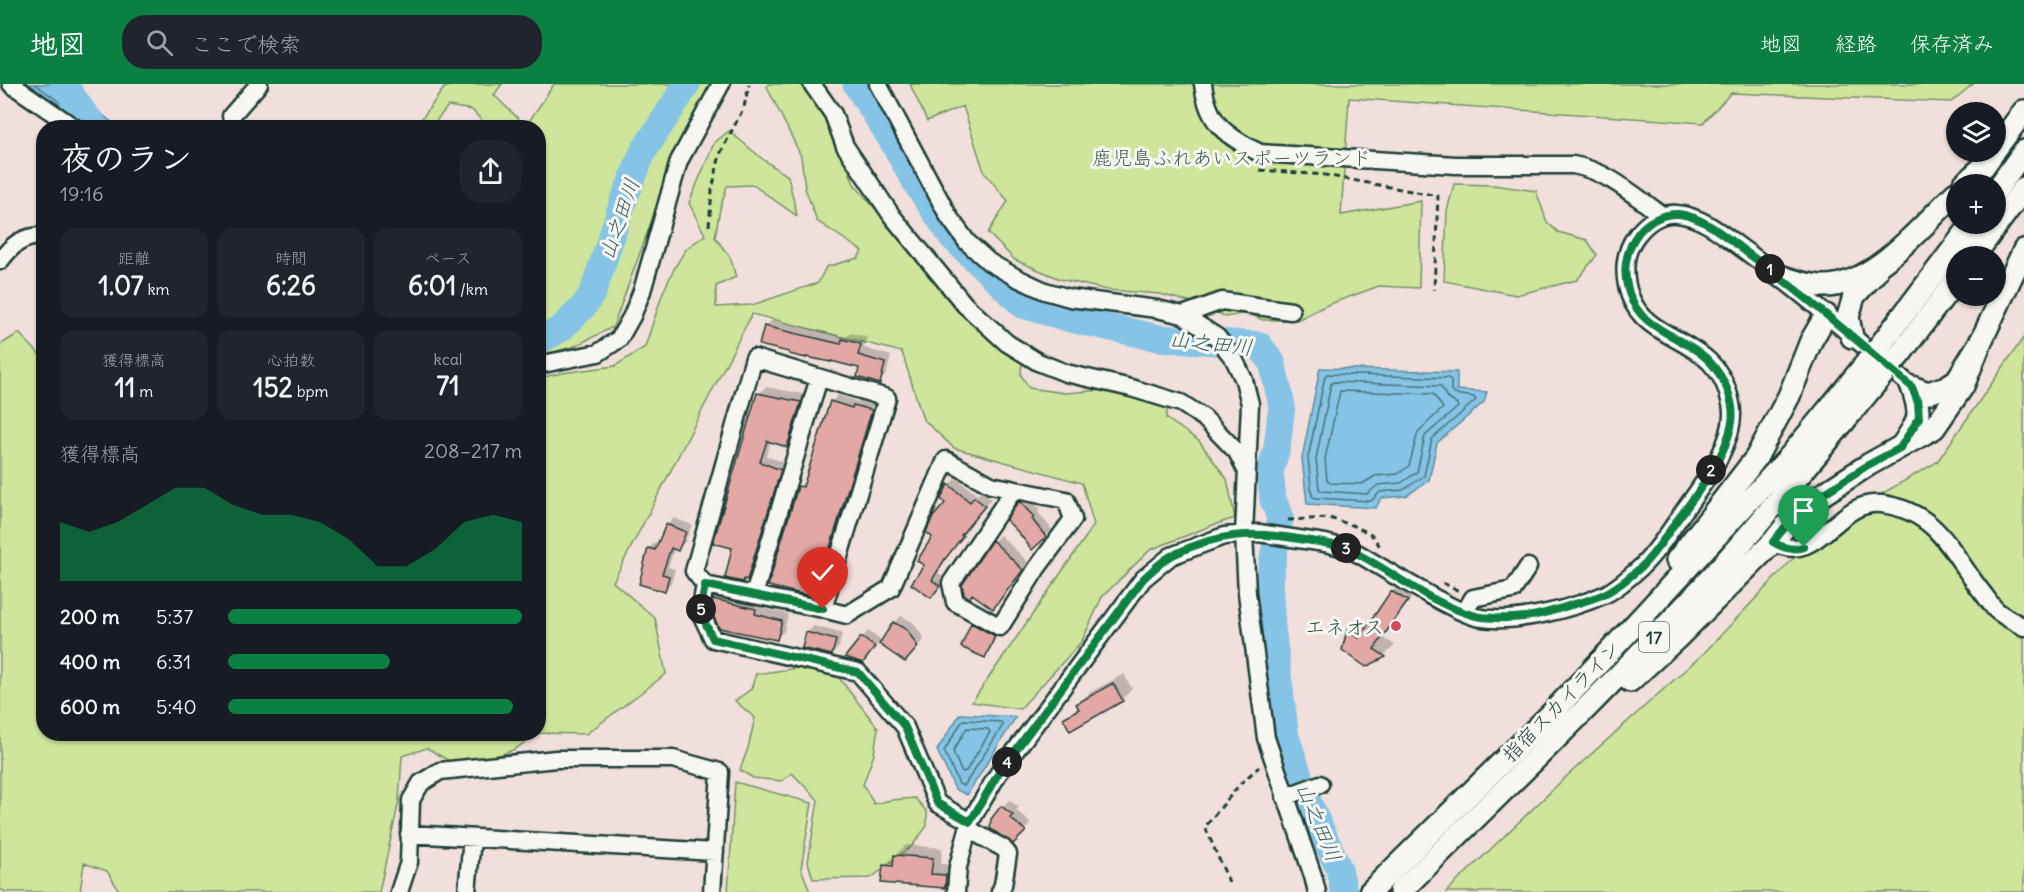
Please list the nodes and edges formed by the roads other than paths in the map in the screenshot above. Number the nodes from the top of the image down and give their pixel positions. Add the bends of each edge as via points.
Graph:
1 (11, 84) edge
2 (260, 84) edge
3 (721, 84) edge
4 (812, 84) edge
5 (878, 84) edge
6 (1203, 84) edge
7 (2024, 111) edge
8 (231, 116) dead end
9 (63, 120) edge
10 (2006, 135) edge
11 (2024, 151) edge
12 (1987, 162) edge
13 (1975, 174) edge
14 (2006, 176) edge
15 (2024, 188) edge
16 (1946, 203) edge
17 (1662, 216) junction
18 (1966, 234) edge
19 (36, 236) edge
20 (1981, 246) edge
21 (2024, 250) edge
22 (1890, 256) junction
23 (0, 261) edge
24 (1780, 276) junction
25 (1946, 290) edge
26 (1291, 312) dead end
27 (1826, 315) junction
28 (1188, 318) junction
29 (1852, 337) junction
30 (1982, 339) junction
31 (1893, 346) junction
32 (546, 363) edge
33 (819, 378) junction
34 (1866, 378) junction
35 (1912, 387) junction
36 (1900, 448) junction
37 (1247, 471) junction
38 (1013, 491) junction
39 (1251, 534) junction
40 (1773, 542) junction
41 (1528, 567) dead end
42 (705, 585) junction
43 (754, 595) junction
44 (823, 609) junction
45 (1465, 612) junction
46 (2024, 627) edge
47 (1554, 711) junction
48 (1582, 712) junction
49 (1320, 784) dead end
50 (1285, 797) junction
51 (969, 826) junction
52 (409, 834) junction
53 (472, 838) junction
54 (715, 852) junction
55 (399, 892) edge
56 (467, 892) edge
57 (712, 892) edge
58 (956, 892) edge
59 (1000, 892) edge
60 (1317, 892) edge
61 (1370, 892) edge
62 (1400, 892) edge

1 - 9 street
2 - 8 street
3 - 32 street via 679,161 642,291 619,339 598,353
4 - 37 street via 833,114 845,146 892,216 964,305 1028,356 1066,373 1181,403 1221,435 1237,452
5 - 28 street via 949,217 967,242 989,262 1053,294 1157,309
6 - 17 street via 1204,98 1214,120 1232,139 1260,153 1456,165 1573,165 1603,174
7 - 10 main road
11 - 14 main road
12 - 13 main road
15 - 20 main road
16 - 22 main road
17 - 24 street via 1677,214 1714,228
17 - 45 street via 1644,226 1629,250 1625,263 1630,296 1650,323 1697,351 1722,377 1732,412 1724,445 1702,486 1657,548 1640,568 1607,593 1534,617 1478,617
18 - 31 main road, 指宿スカイライン / 17
19 - 23 street via 13,245
21 - 30 main road
22 - 24 main road via 1874,269 1838,285 1803,284
22 - 29 main road via 1854,296 1848,317
24 - 27 street
25 - 31 main road, 指宿スカイライン / 17
26 - 28 street via 1222,301
27 - 29 street
27 - 47 main road via 1756,458 1665,576 1572,682
28 - 37 street via 1217,337 1244,380 1250,404
29 - 35 street
30 - 35 main road via 1957,380 1928,393
30 - 36 main road via 1963,386 1934,428
31 - 34 main road, 指宿スカイライン / 17, bridge
33 - 42 street via 754,358 694,571
33 - 43 street
33 - 44 street via 887,398
34 - 47 main road, 指宿スカイライン / 17
34 - 48 main road, 指宿スカイライン / 17 via 1773,507
35 - 36 main road via 1919,418
36 - 40 main road via 1817,498
37 - 39 street
38 - 38 street via 1066,501 1073,519 1036,568 1000,627 955,602 951,583
38 - 44 street via 991,485 946,460 891,588 847,615
39 - 45 street via 1345,548
39 - 50 street via 1247,593 1266,738
39 - 51 street via 1224,536 1171,556 1143,579 998,774
40 - 46 street via 1792,550 1804,547 1854,509 1868,504 1914,513 1936,529 1997,611
40 - 48 main road via 1613,696
41 - 45 street via 1513,590 1473,598
42 - 43 street
42 - 51 street via 700,612 713,639 858,672 905,727 937,803
43 - 44 street
47 - 61 main road, 指宿スカイライン / 17
48 - 62 main road, 指宿スカイライン / 17
49 - 50 street
50 - 60 street
51 - 58 street
51 - 59 street via 1008,854
52 - 53 street
52 - 54 street via 415,791 440,771 556,759 673,759 720,772
52 - 55 street via 409,862
53 - 54 street
53 - 56 street
54 - 57 street

